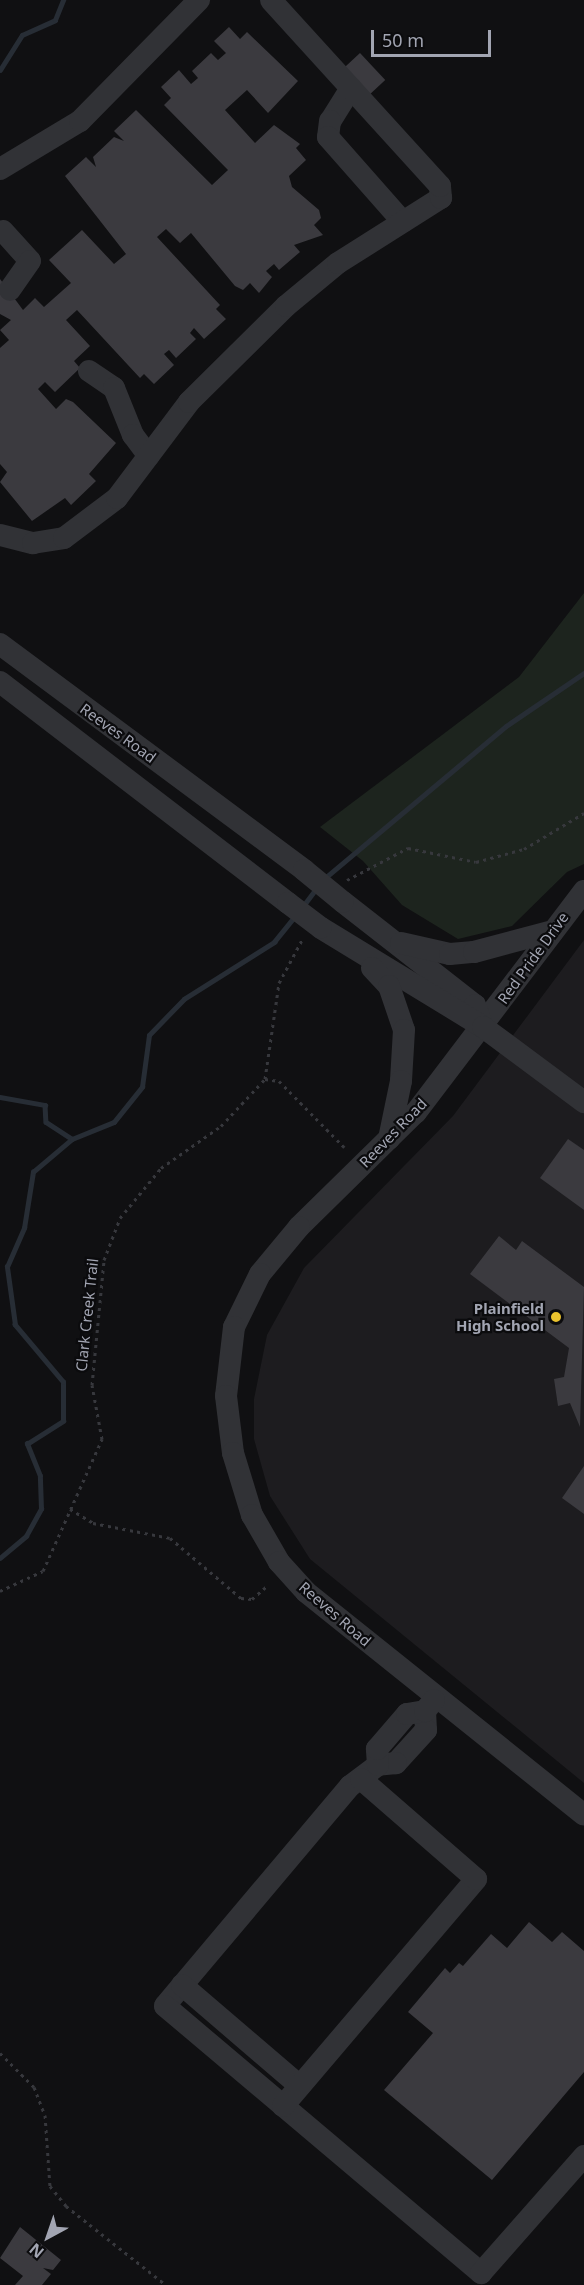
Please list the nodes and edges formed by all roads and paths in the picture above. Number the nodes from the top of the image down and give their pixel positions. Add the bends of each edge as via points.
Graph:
1 (199, 0) edge
2 (271, 0) edge
3 (351, 88) junction
4 (0, 169) edge
5 (403, 222) junction
6 (1, 231) edge
7 (10, 290) dead end
8 (89, 371) dead end
9 (149, 456) junction
10 (0, 535) edge
11 (0, 644) edge
12 (0, 682) edge
13 (584, 813) edge
14 (584, 891) edge
15 (341, 896) junction
16 (553, 931) junction
17 (313, 932) junction
18 (396, 941) junction
19 (359, 953) junction
20 (483, 1027) junction
21 (265, 1079) junction
22 (584, 1102) edge
23 (389, 1139) junction
24 (344, 1147) dead end
25 (70, 1509) junction
26 (267, 1586) dead end
27 (0, 1591) edge
28 (430, 1704) junction
29 (370, 1772) junction
30 (584, 1815) edge
31 (182, 1985) junction
32 (0, 2053) edge
33 (300, 2086) junction
34 (284, 2106) junction
35 (584, 2156) edge
36 (166, 2285) edge

1 - 4 street via 80,121
2 - 3 street
3 - 5 street via 330,121 328,137
3 - 5 street via 440,186 441,198
5 - 9 street via 338,263 286,306 189,402
6 - 7 street via 30,261
8 - 9 street via 114,388 133,435
9 - 10 street via 117,498 64,538 33,543
11 - 15 street, Reeves Road, bridge
12 - 17 street, Reeves Road, bridge via 288,903
13 - 15 path via 524,849 477,862 408,848 370,864
14 - 16 street, Red Pride Drive
15 - 18 street, Reeves Road
16 - 18 street via 450,954
16 - 20 street, Red Pride Drive
17 - 19 street, Reeves Road
17 - 21 path via 279,983
18 - 20 street, Reeves Road via 475,1005
19 - 20 street, Reeves Road
19 - 23 street via 389,986 404,1030 403,1072
20 - 22 street
20 - 23 street, Reeves Road
21 - 24 path via 279,1081
21 - 25 path, Clark Creek Trail via 221,1126 160,1168 120,1218 104,1260 92,1385 102,1440
23 - 28 street, Reeves Road via 299,1227 260,1274 234,1328 226,1396 233,1453 252,1515 279,1562 306,1592
25 - 26 path via 93,1523 170,1538 241,1598 252,1599
25 - 27 path, Clark Creek Trail via 43,1571
28 - 29 street via 407,1714 377,1749
28 - 30 street, Reeves Road
29 - 31 street
29 - 33 street via 476,1879
31 - 33 street
31 - 34 street via 165,2006
32 - 36 path via 34,2087 45,2115 50,2186 66,2206
33 - 34 street
34 - 35 street via 481,2273

